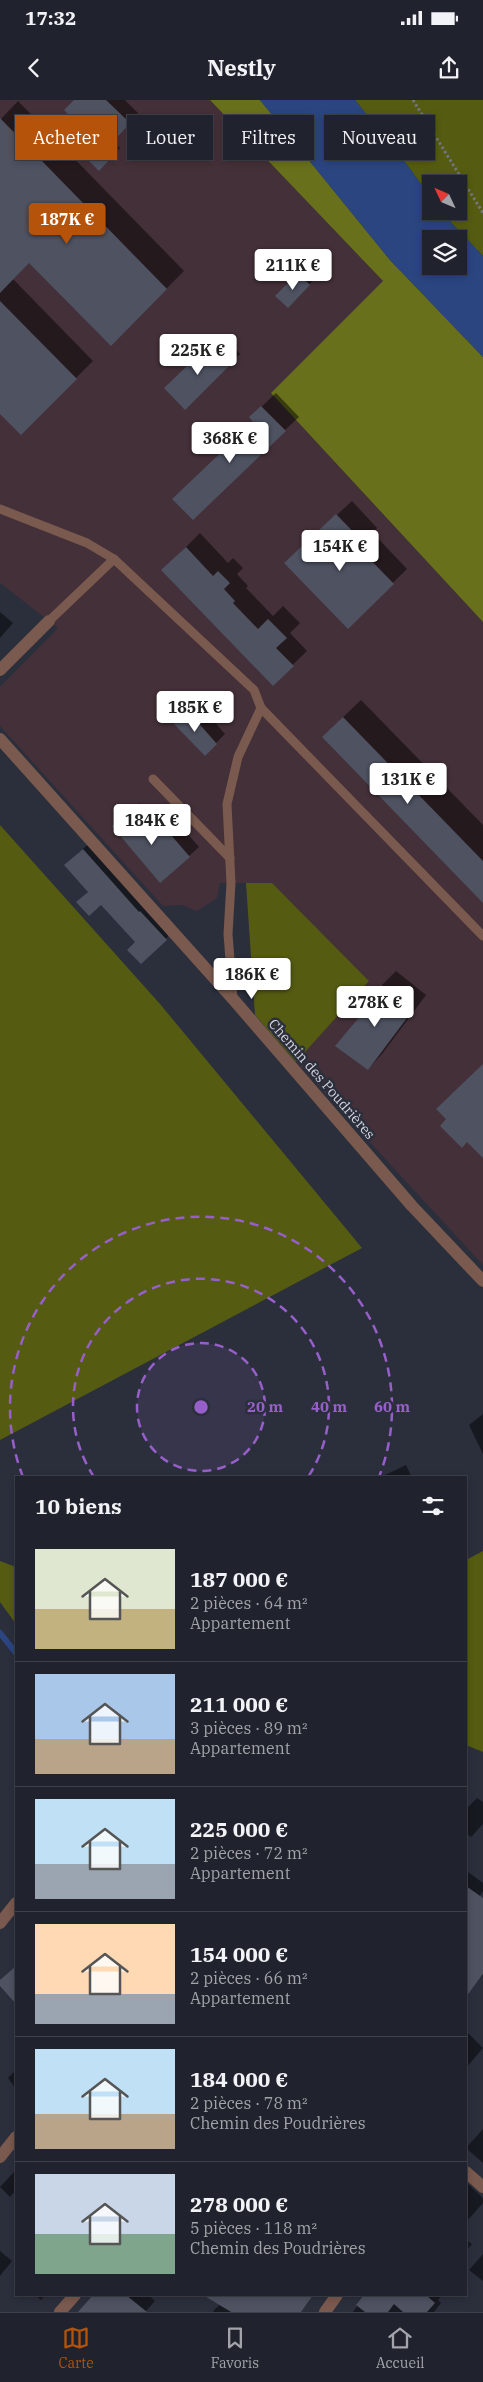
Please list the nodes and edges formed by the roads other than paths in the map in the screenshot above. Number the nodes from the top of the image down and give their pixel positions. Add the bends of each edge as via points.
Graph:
1 (0, 509) edge
2 (114, 558) junction
3 (49, 621) joint
4 (0, 670) edge
5 (261, 708) junction
6 (0, 739) edge
7 (153, 779) dead end
8 (230, 858) junction
9 (483, 936) edge
10 (233, 999) junction
11 (483, 1281) edge
12 (15, 1904) edge
13 (0, 1923) edge
14 (15, 2138) edge
15 (0, 2157) edge
16 (467, 2173) edge
17 (483, 2187) edge
18 (74, 2296) edge
19 (337, 2296) edge
20 (60, 2312) edge
21 (326, 2312) edge

1 - 2 lane via 87,543
2 - 3 lane
2 - 5 lane via 254,690
3 - 4 street
5 - 8 lane via 238,756 227,804
5 - 9 lane
6 - 10 street, Chemin des Poudrières
7 - 8 lane
8 - 10 lane via 228,934
10 - 11 street, Chemin des Poudrières via 412,1206
12 - 13 street
14 - 15 street
16 - 17 street
18 - 20 street
19 - 21 street

